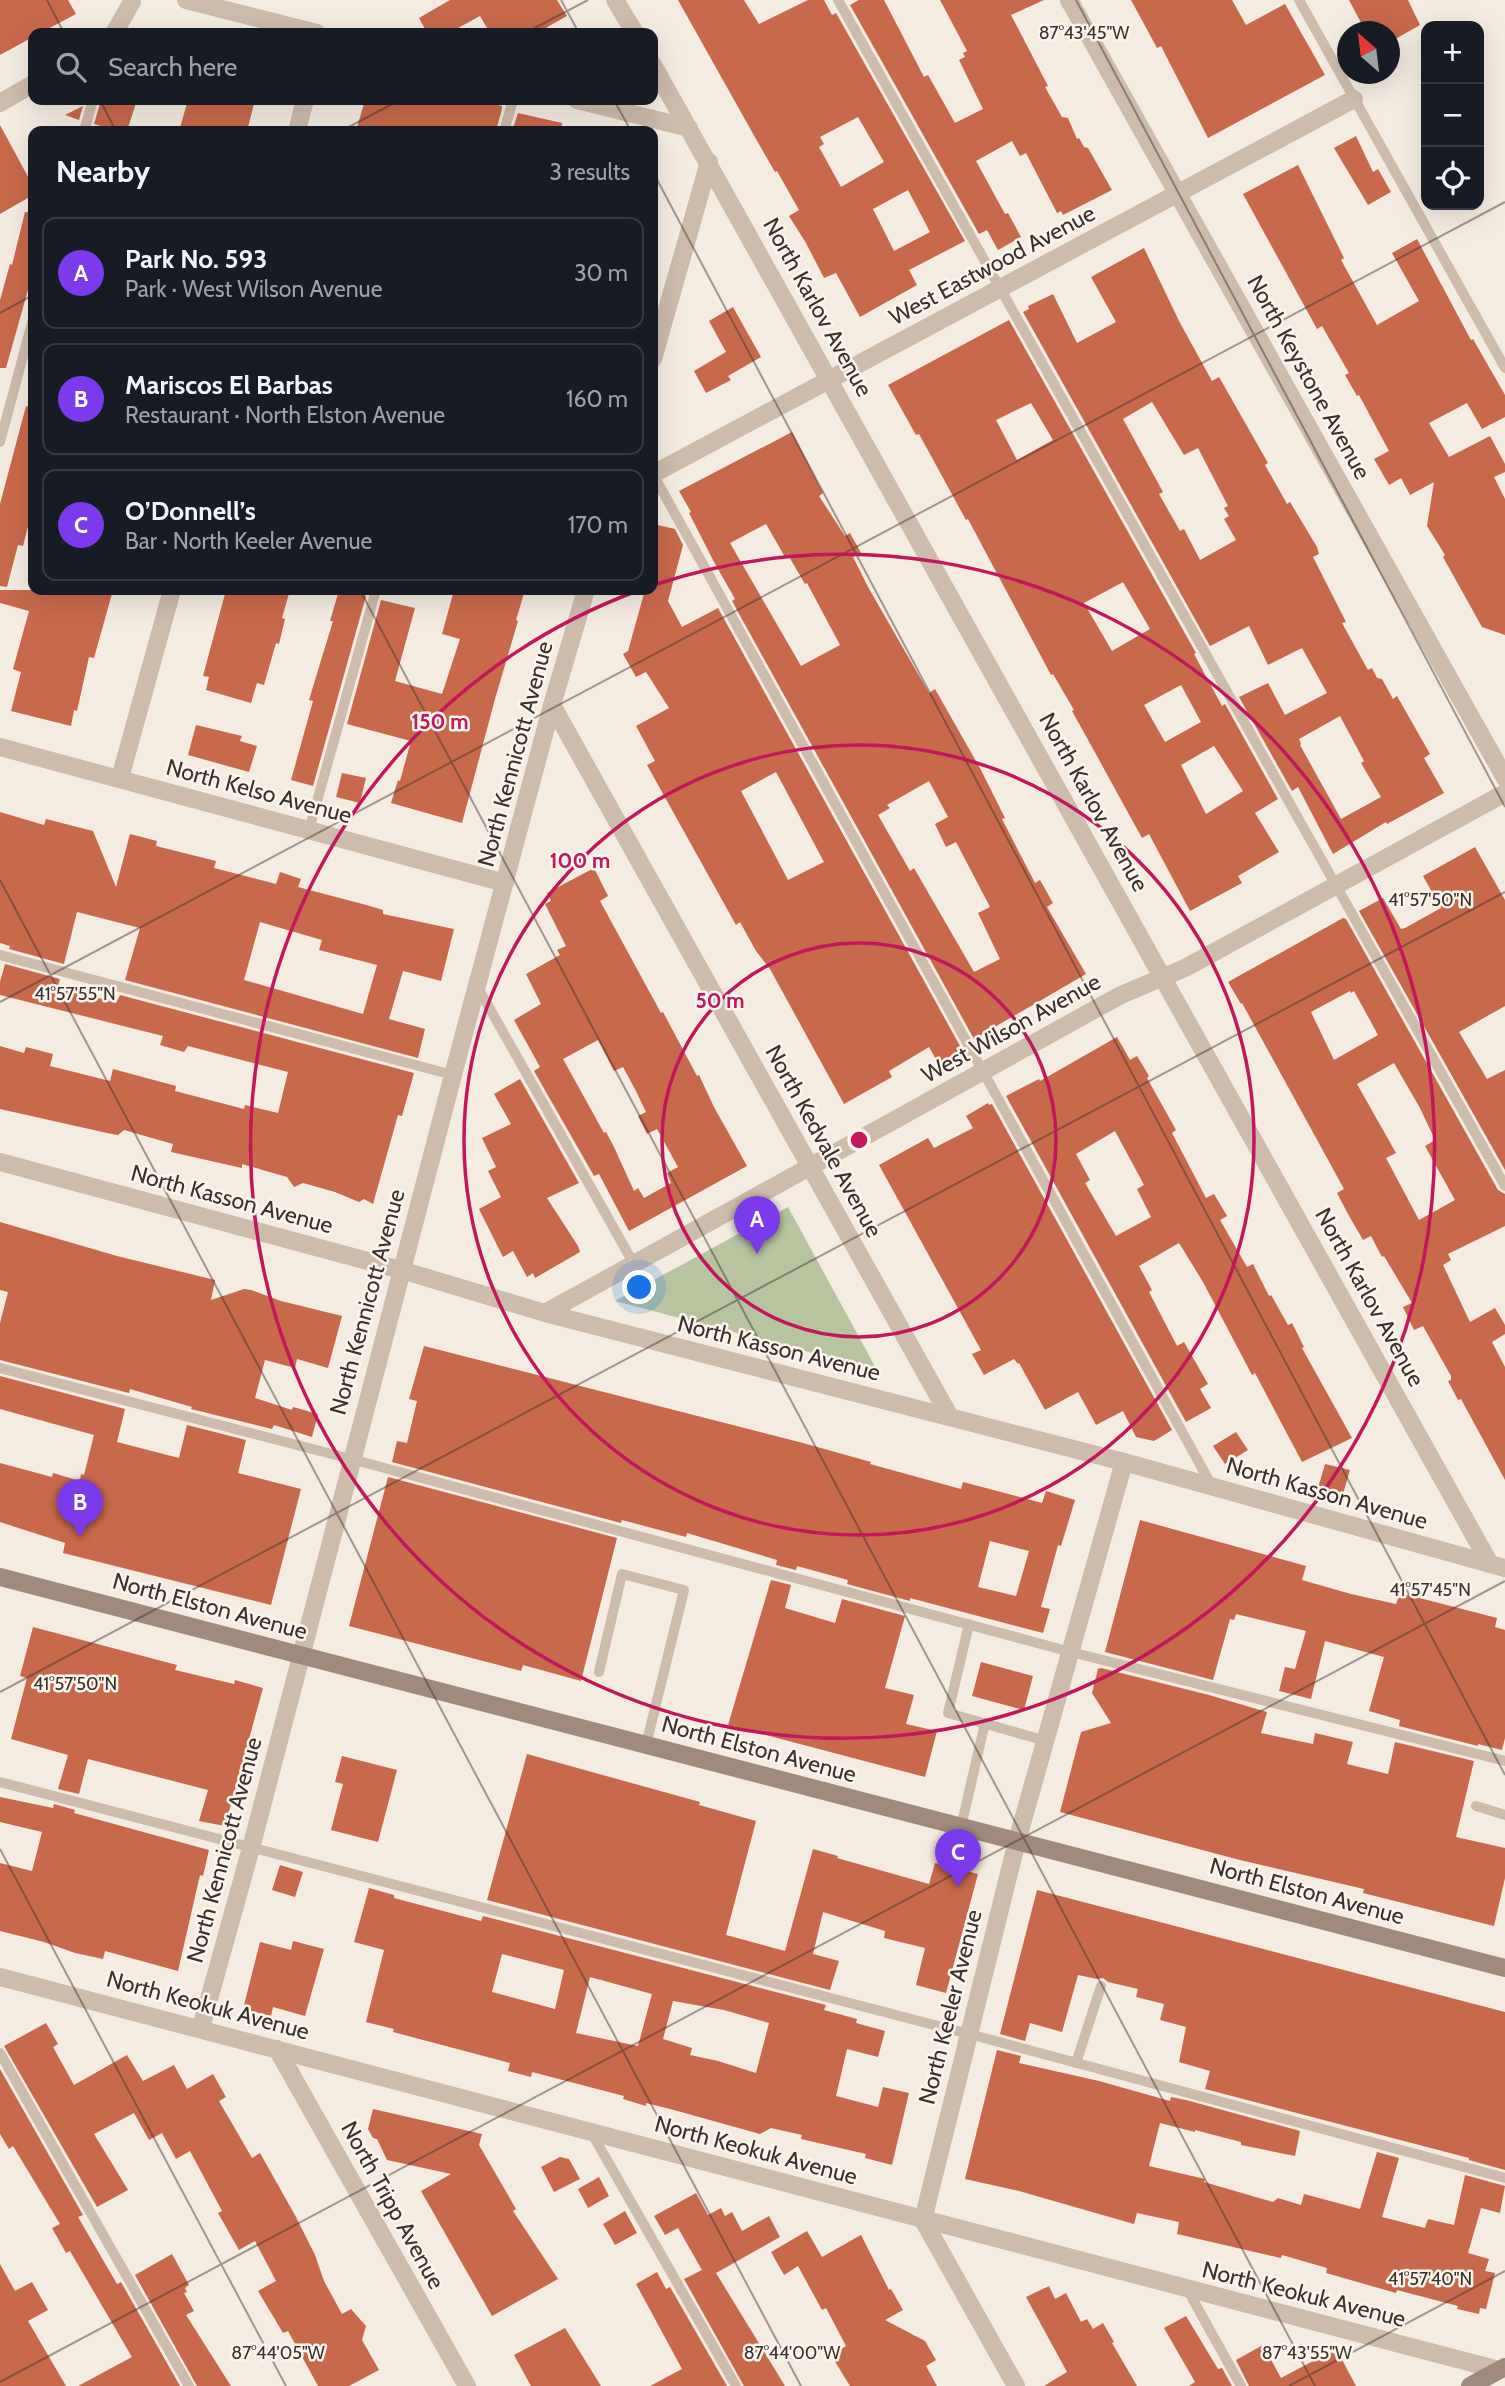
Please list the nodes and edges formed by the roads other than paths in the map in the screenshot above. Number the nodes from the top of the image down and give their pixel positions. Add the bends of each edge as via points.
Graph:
1 (186, 0) edge
2 (615, 0) edge
3 (838, 0) edge
4 (1069, 0) edge
5 (1298, 0) edge
6 (136, 1) edge
7 (117, 28) edge
8 (297, 28) edge
9 (632, 28) edge
10 (658, 74) edge
11 (28, 87) edge
12 (1354, 99) junction
13 (0, 103) edge
14 (92, 105) edge
15 (304, 105) edge
16 (512, 105) edge
17 (598, 105) edge
18 (85, 126) edge
19 (298, 126) edge
20 (505, 126) edge
21 (689, 128) junction
22 (709, 162) junction
23 (1178, 193) junction
24 (1000, 288) junction
25 (28, 338) edge
26 (658, 341) edge
27 (1505, 368) edge
28 (830, 379) junction
29 (0, 442) edge
30 (658, 471) edge
31 (658, 483) edge
32 (171, 595) edge
33 (375, 595) edge
34 (585, 595) edge
35 (552, 705) junction
36 (0, 747) edge
37 (120, 778) junction
38 (1505, 778) edge
39 (1505, 793) edge
40 (309, 830) junction
41 (505, 883) junction
42 (1336, 885) junction
43 (0, 955) edge
44 (1164, 977) junction
45 (477, 986) junction
46 (984, 1071) junction
47 (453, 1075) junction
48 (0, 1162) edge
49 (810, 1167) junction
50 (1505, 1186) edge
51 (634, 1264) junction
52 (401, 1270) junction
53 (545, 1313) junction
54 (0, 1368) edge
55 (950, 1417) junction
56 (351, 1459) junction
57 (1124, 1462) junction
58 (1212, 1486) junction
59 (1498, 1566) edge
60 (0, 1577) edge
61 (969, 1624) junction
62 (1070, 1651) junction
63 (301, 1655) junction
64 (599, 1672) dead end
65 (985, 1723) junction
66 (1046, 1741) junction
67 (646, 1745) junction
68 (1505, 1761) edge
69 (0, 1782) edge
70 (1476, 1806) dead end
71 (1505, 1815) edge
72 (961, 1827) junction
73 (1017, 1841) junction
74 (251, 1849) junction
75 (1505, 1968) edge
76 (0, 1977) edge
77 (1101, 1986) dead end
78 (201, 2028) junction
79 (969, 2034) junction
80 (277, 2049) junction
81 (0, 2053) edge
82 (1076, 2063) junction
83 (591, 2132) junction
84 (1505, 2178) edge
85 (923, 2220) junction
86 (1187, 2289) junction
87 (1502, 2368) edge
88 (461, 2384) edge
89 (189, 2386) edge
90 (736, 2386) edge
91 (1016, 2386) edge
92 (1241, 2386) edge
93 (1470, 2386) edge

1 - 8 street
2 - 9 street
3 - 24 lane
4 - 23 street, North Keystone Avenue
5 - 12 lane
6 - 7 street
10 - 21 street, North Karlov Avenue
11 - 13 street
12 - 23 street, West Eastwood Avenue
12 - 27 lane
14 - 18 lane
15 - 19 street
16 - 20 lane
17 - 21 street
21 - 22 street, North Karlov Avenue
22 - 26 street
22 - 28 street, North Karlov Avenue
23 - 24 street, West Eastwood Avenue
23 - 38 street, North Keystone Avenue
24 - 28 street, West Eastwood Avenue
24 - 42 lane
25 - 29 lane
28 - 30 street, West Eastwood Avenue
28 - 44 street, North Karlov Avenue
31 - 46 lane
32 - 37 street
33 - 40 lane
34 - 35 street, North Kennicott Avenue
35 - 41 street, North Kennicott Avenue
35 - 49 street, North Kedvale Avenue
36 - 37 street, North Kelso Avenue
37 - 40 street, North Kelso Avenue
39 - 42 street, West Wilson Avenue
40 - 41 street, North Kelso Avenue
41 - 45 street, North Kennicott Avenue
42 - 44 street, West Wilson Avenue
42 - 50 lane
43 - 47 lane
44 - 46 street, West Wilson Avenue via 1121,995
44 - 59 street, North Karlov Avenue
45 - 47 street, North Kennicott Avenue
45 - 51 lane
46 - 49 street, West Wilson Avenue
46 - 58 lane
47 - 52 street, North Kennicott Avenue
48 - 52 street, North Kasson Avenue
49 - 51 street, West Wilson Avenue
49 - 55 street, North Kedvale Avenue
51 - 53 street, West Wilson Avenue
52 - 53 street, North Kasson Avenue
52 - 56 street, North Kennicott Avenue
53 - 55 street, North Kasson Avenue
54 - 56 lane
55 - 57 street, North Kasson Avenue
56 - 61 lane
56 - 63 street, North Kennicott Avenue
57 - 58 street, North Kasson Avenue
57 - 62 street, North Keeler Avenue
58 - 59 street, North Kasson Avenue
60 - 63 main road, North Elston Avenue
61 - 62 lane
61 - 65 lane via 948,1713
62 - 66 street, North Keeler Avenue
62 - 68 lane
63 - 67 main road, North Elston Avenue
63 - 74 street, North Kennicott Avenue
64 - 67 lane via 622,1574 684,1590
65 - 66 lane
65 - 72 lane
66 - 73 street, North Keeler Avenue
67 - 72 main road, North Elston Avenue
69 - 74 lane
70 - 71 lane
72 - 73 main road, North Elston Avenue
73 - 75 main road, North Elston Avenue
73 - 79 street, North Keeler Avenue
74 - 78 street, North Kennicott Avenue
74 - 79 lane
76 - 78 street, North Keokuk Avenue
77 - 82 lane
78 - 80 street, North Keokuk Avenue
79 - 82 lane
79 - 85 street, North Keeler Avenue
80 - 83 street, North Keokuk Avenue
80 - 88 street, North Tripp Avenue
81 - 89 lane
82 - 84 lane
83 - 85 street, North Keokuk Avenue
83 - 90 lane
85 - 86 street, North Keokuk Avenue
85 - 91 street
86 - 87 street, North Keokuk Avenue
86 - 92 lane
87 - 93 main road

